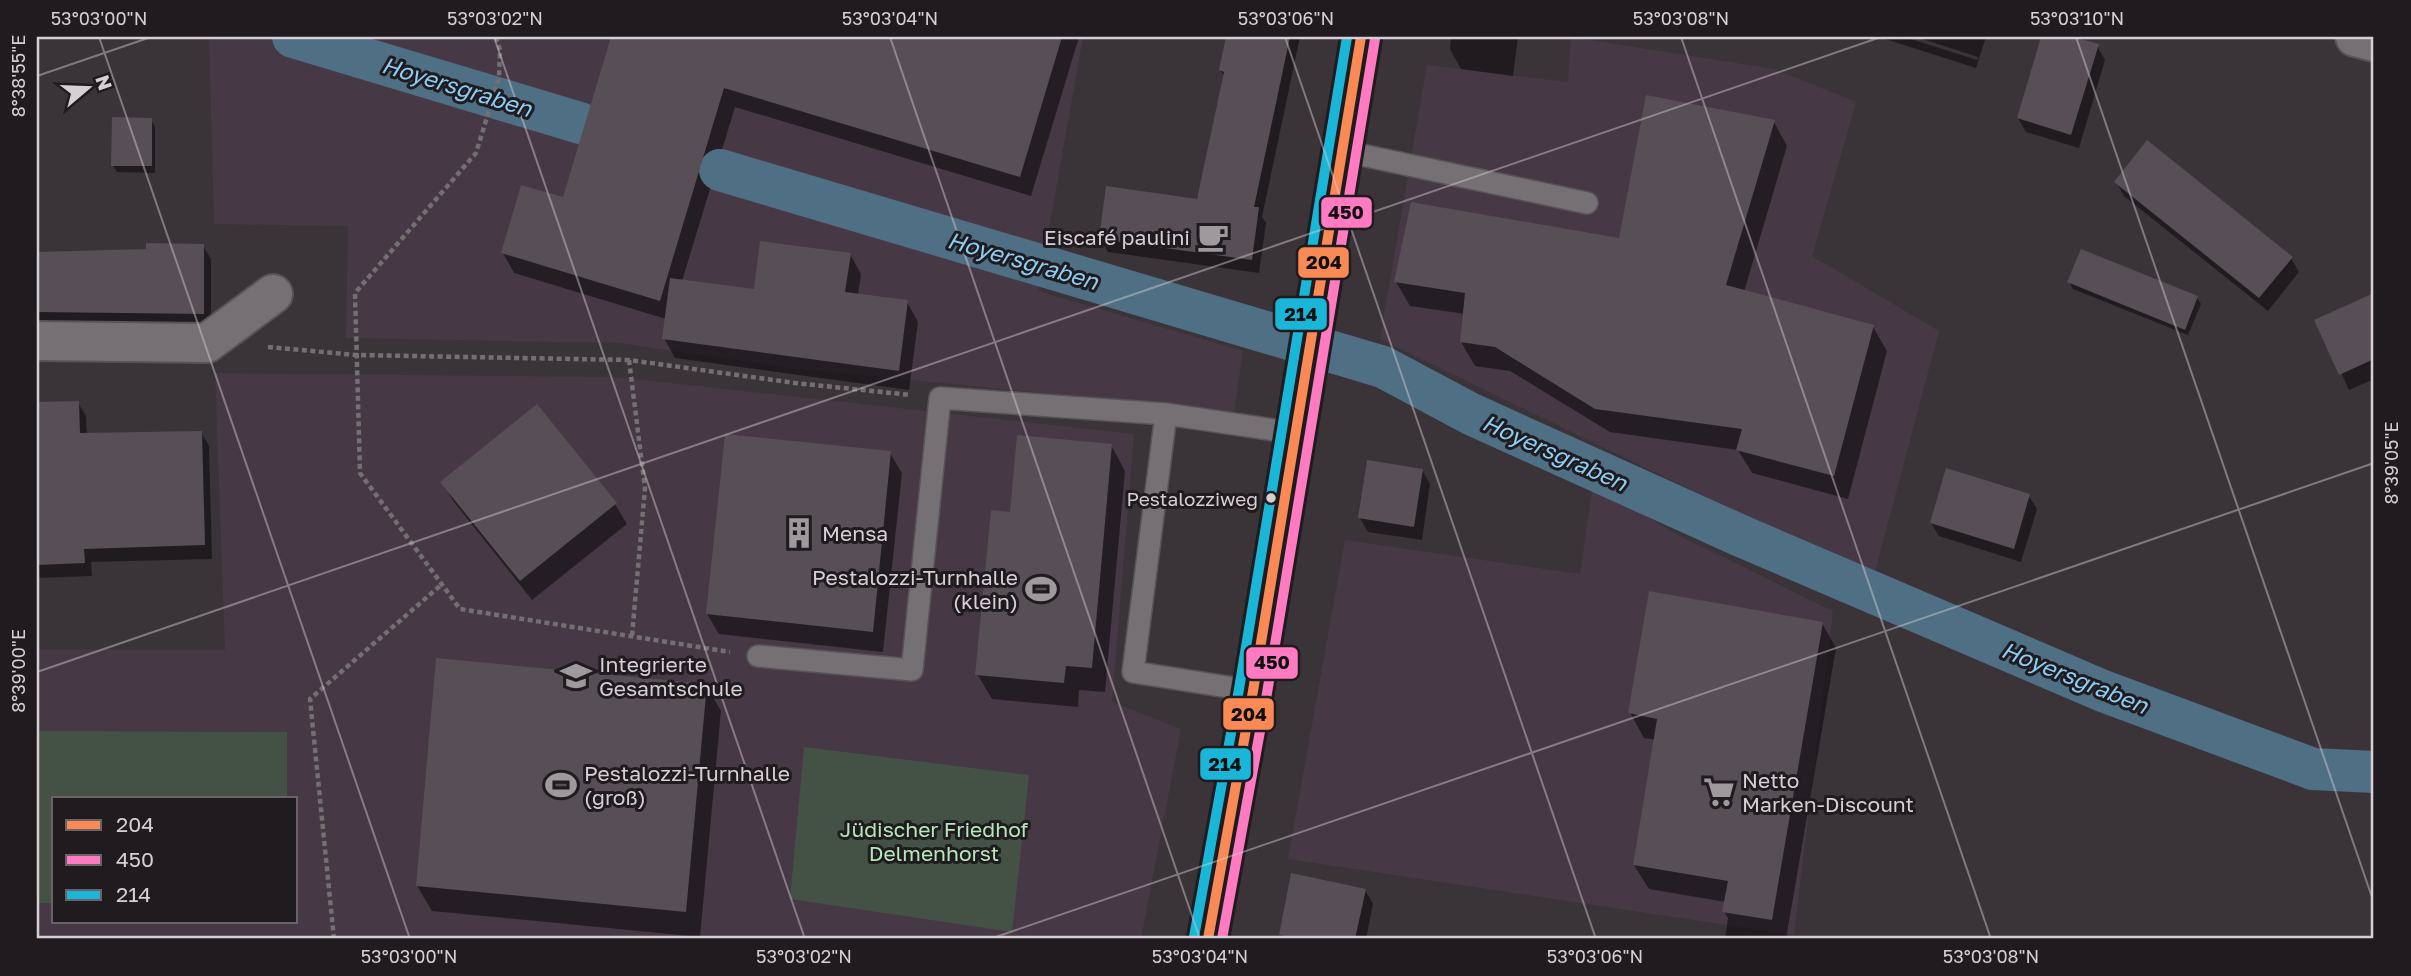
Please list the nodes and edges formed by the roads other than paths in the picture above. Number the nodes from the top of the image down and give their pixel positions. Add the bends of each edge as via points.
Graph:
1 (1362, 37) edge
2 (2355, 37) edge
3 (2374, 43) edge
4 (1342, 151) junction
5 (1587, 203) dead end
6 (273, 294) dead end
7 (37, 341) edge
8 (1166, 414) junction
9 (1295, 433) junction
10 (758, 656) road end
11 (1253, 691) junction
12 (1209, 939) edge

1 - 4 main road
2 - 3 main road
4 - 5 lane
4 - 9 main road
6 - 7 main road via 207,343
8 - 9 lane
8 - 10 lane via 940,398 912,670
8 - 11 lane via 1133,672
9 - 11 main road
11 - 12 main road

